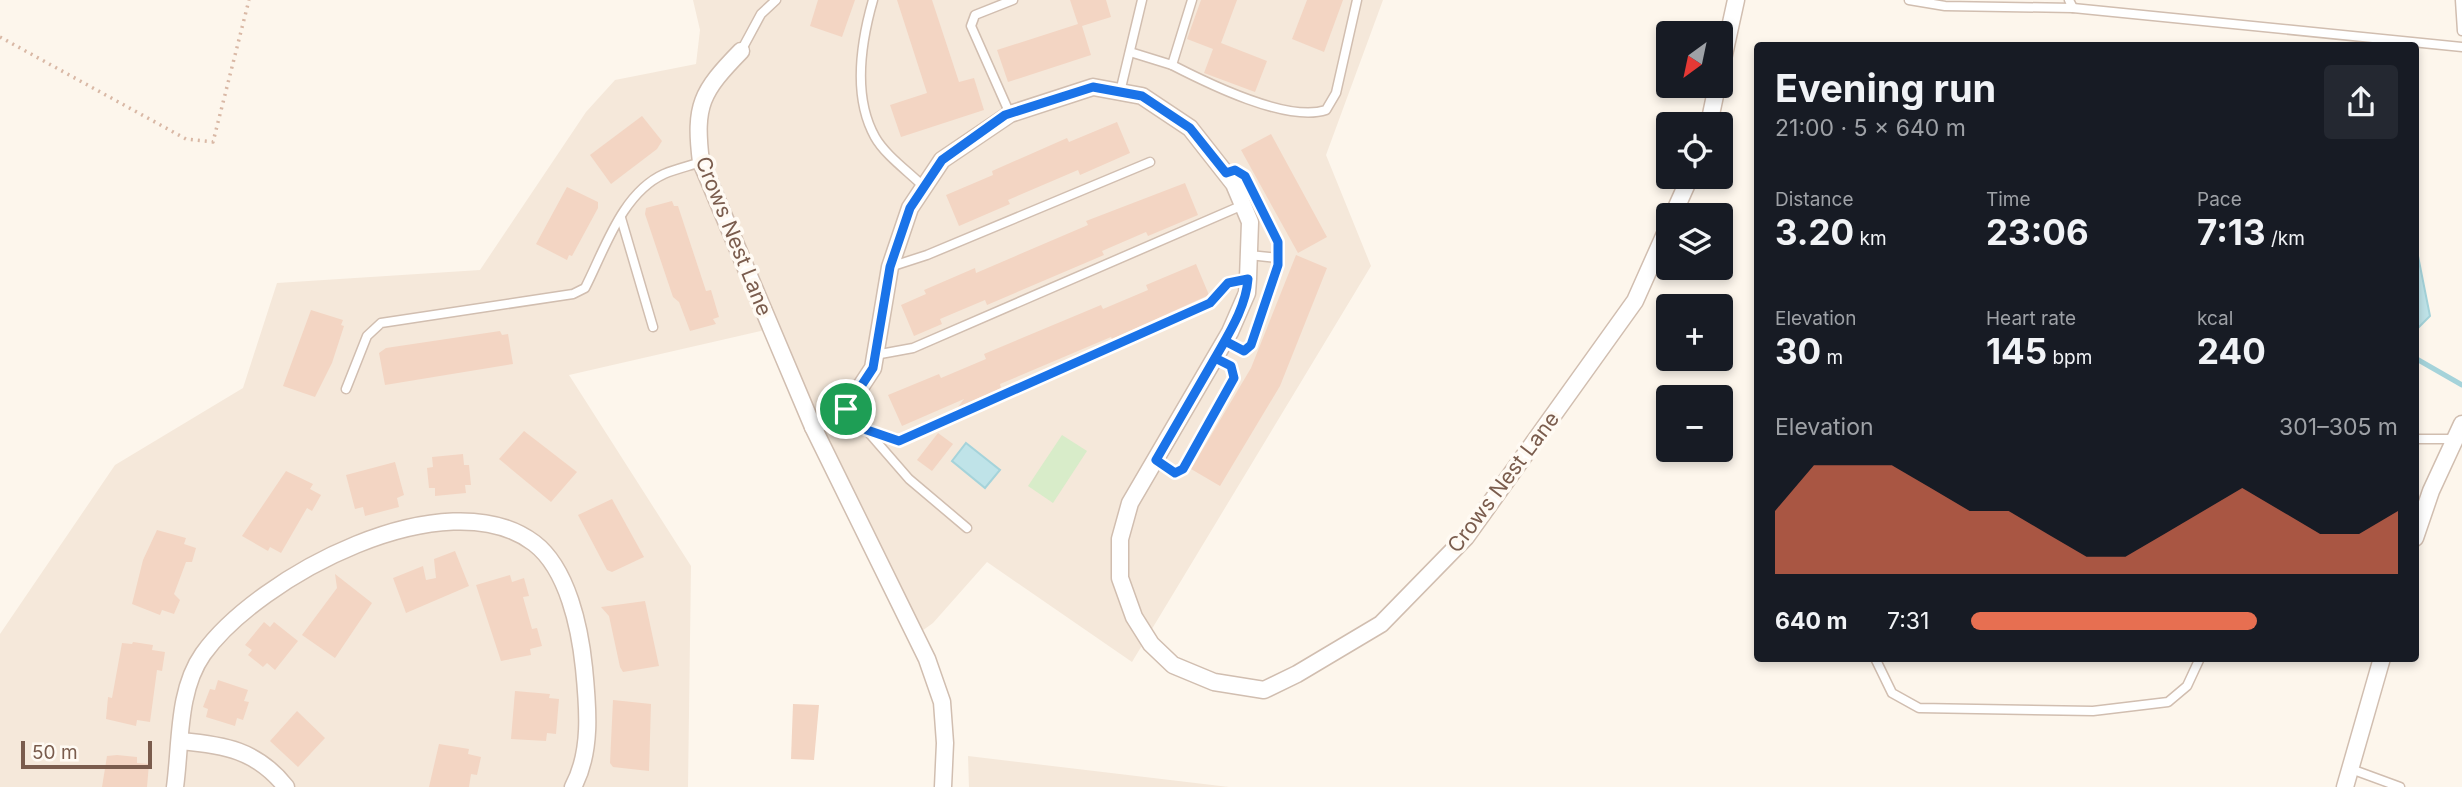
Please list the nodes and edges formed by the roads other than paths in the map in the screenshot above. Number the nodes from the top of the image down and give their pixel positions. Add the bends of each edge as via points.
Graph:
1 (776, 0) edge
2 (873, 0) edge
3 (1013, 0) edge
4 (1142, 0) edge
5 (1192, 0) edge
6 (1357, 0) edge
7 (1736, 0) edge
8 (1909, 0) edge
9 (2460, 0) edge
10 (2071, 4) edge
11 (1731, 21) edge
12 (2462, 31) edge
13 (2417, 42) edge
14 (2419, 42) edge
15 (2462, 47) edge
16 (741, 51) joint
17 (1130, 52) junction
18 (1172, 65) junction
19 (1120, 92) junction
20 (1010, 114) junction
21 (701, 162) junction
22 (1150, 162) dead end
23 (1226, 173) junction
24 (924, 187) junction
25 (1243, 205) junction
26 (621, 218) junction
27 (1656, 254) edge
28 (1248, 255) junction
29 (1278, 258) junction
30 (890, 267) junction
31 (1248, 279) junction
32 (653, 327) dead end
33 (1225, 341) junction
34 (875, 355) junction
35 (1215, 358) junction
36 (346, 389) dead end
37 (846, 409) junction
38 (2462, 424) edge
39 (813, 428) junction
40 (867, 430) junction
41 (2419, 439) edge
42 (2452, 439) junction
43 (1156, 460) junction
44 (2419, 527) edge
45 (967, 528) dead end
46 (1877, 662) edge
47 (2198, 662) edge
48 (2381, 662) edge
49 (181, 741) junction
50 (2351, 769) junction
51 (175, 787) edge
52 (286, 787) edge
53 (573, 787) edge
54 (943, 787) edge
55 (2345, 787) edge
56 (2399, 787) edge

1 - 16 lane via 761,14
2 - 24 lane via 864,33 861,101 875,138
3 - 20 lane via 975,15 971,26
4 - 17 lane
5 - 18 lane
6 - 18 lane via 1336,93 1326,110 1260,104
7 - 11 street
8 - 10 lane via 1945,6
9 - 12 lane
10 - 13 lane
14 - 15 lane
16 - 21 street, Crows Nest Lane via 704,97 696,123
17 - 18 lane
17 - 19 lane
19 - 20 street, Crows Nest Lane via 1093,87
19 - 23 street, Crows Nest Lane via 1142,96 1190,128
20 - 24 street, Crows Nest Lane via 942,160
21 - 26 lane via 663,174 644,187
21 - 39 street, Crows Nest Lane
22 - 30 lane
23 - 25 street, Crows Nest Lane
23 - 29 lane via 1235,170 1245,176 1278,242
24 - 30 street, Crows Nest Lane via 910,208
25 - 28 street, Crows Nest Lane via 1250,222
25 - 34 lane via 913,348
26 - 32 lane
26 - 36 lane via 585,288 573,294 381,323 367,336
27 - 43 street, Crows Nest Lane via 1635,301 1466,537 1381,625 1264,690 1214,682 1173,665 1151,644 1134,617 1121,578 1119,539 1130,503
28 - 29 lane
28 - 31 street, Crows Nest Lane
29 - 33 lane via 1251,345 1244,351
30 - 34 street, Crows Nest Lane
31 - 33 street, Crows Nest Lane via 1247,293
31 - 40 lane via 1228,283 1210,303 899,441
33 - 35 street, Crows Nest Lane
34 - 37 street, Crows Nest Lane via 873,368
35 - 43 street, Crows Nest Lane
35 - 43 lane via 1231,366 1234,378 1183,469 1175,473
37 - 39 street, Crows Nest Lane
37 - 40 lane
38 - 42 street
39 - 54 street, Crows Nest Lane via 927,659 942,702
40 - 45 lane via 909,479
41 - 42 lane
42 - 44 street
46 - 47 lane via 1892,693 1919,708 2093,711 2168,702 2187,686
48 - 50 street
49 - 51 street
49 - 52 street via 230,746 258,761
49 - 53 street via 184,699 202,655 240,614 285,582 330,554 389,533 450,522 498,524 536,544 562,581 579,624 587,734 582,769
50 - 55 street
50 - 56 lane

